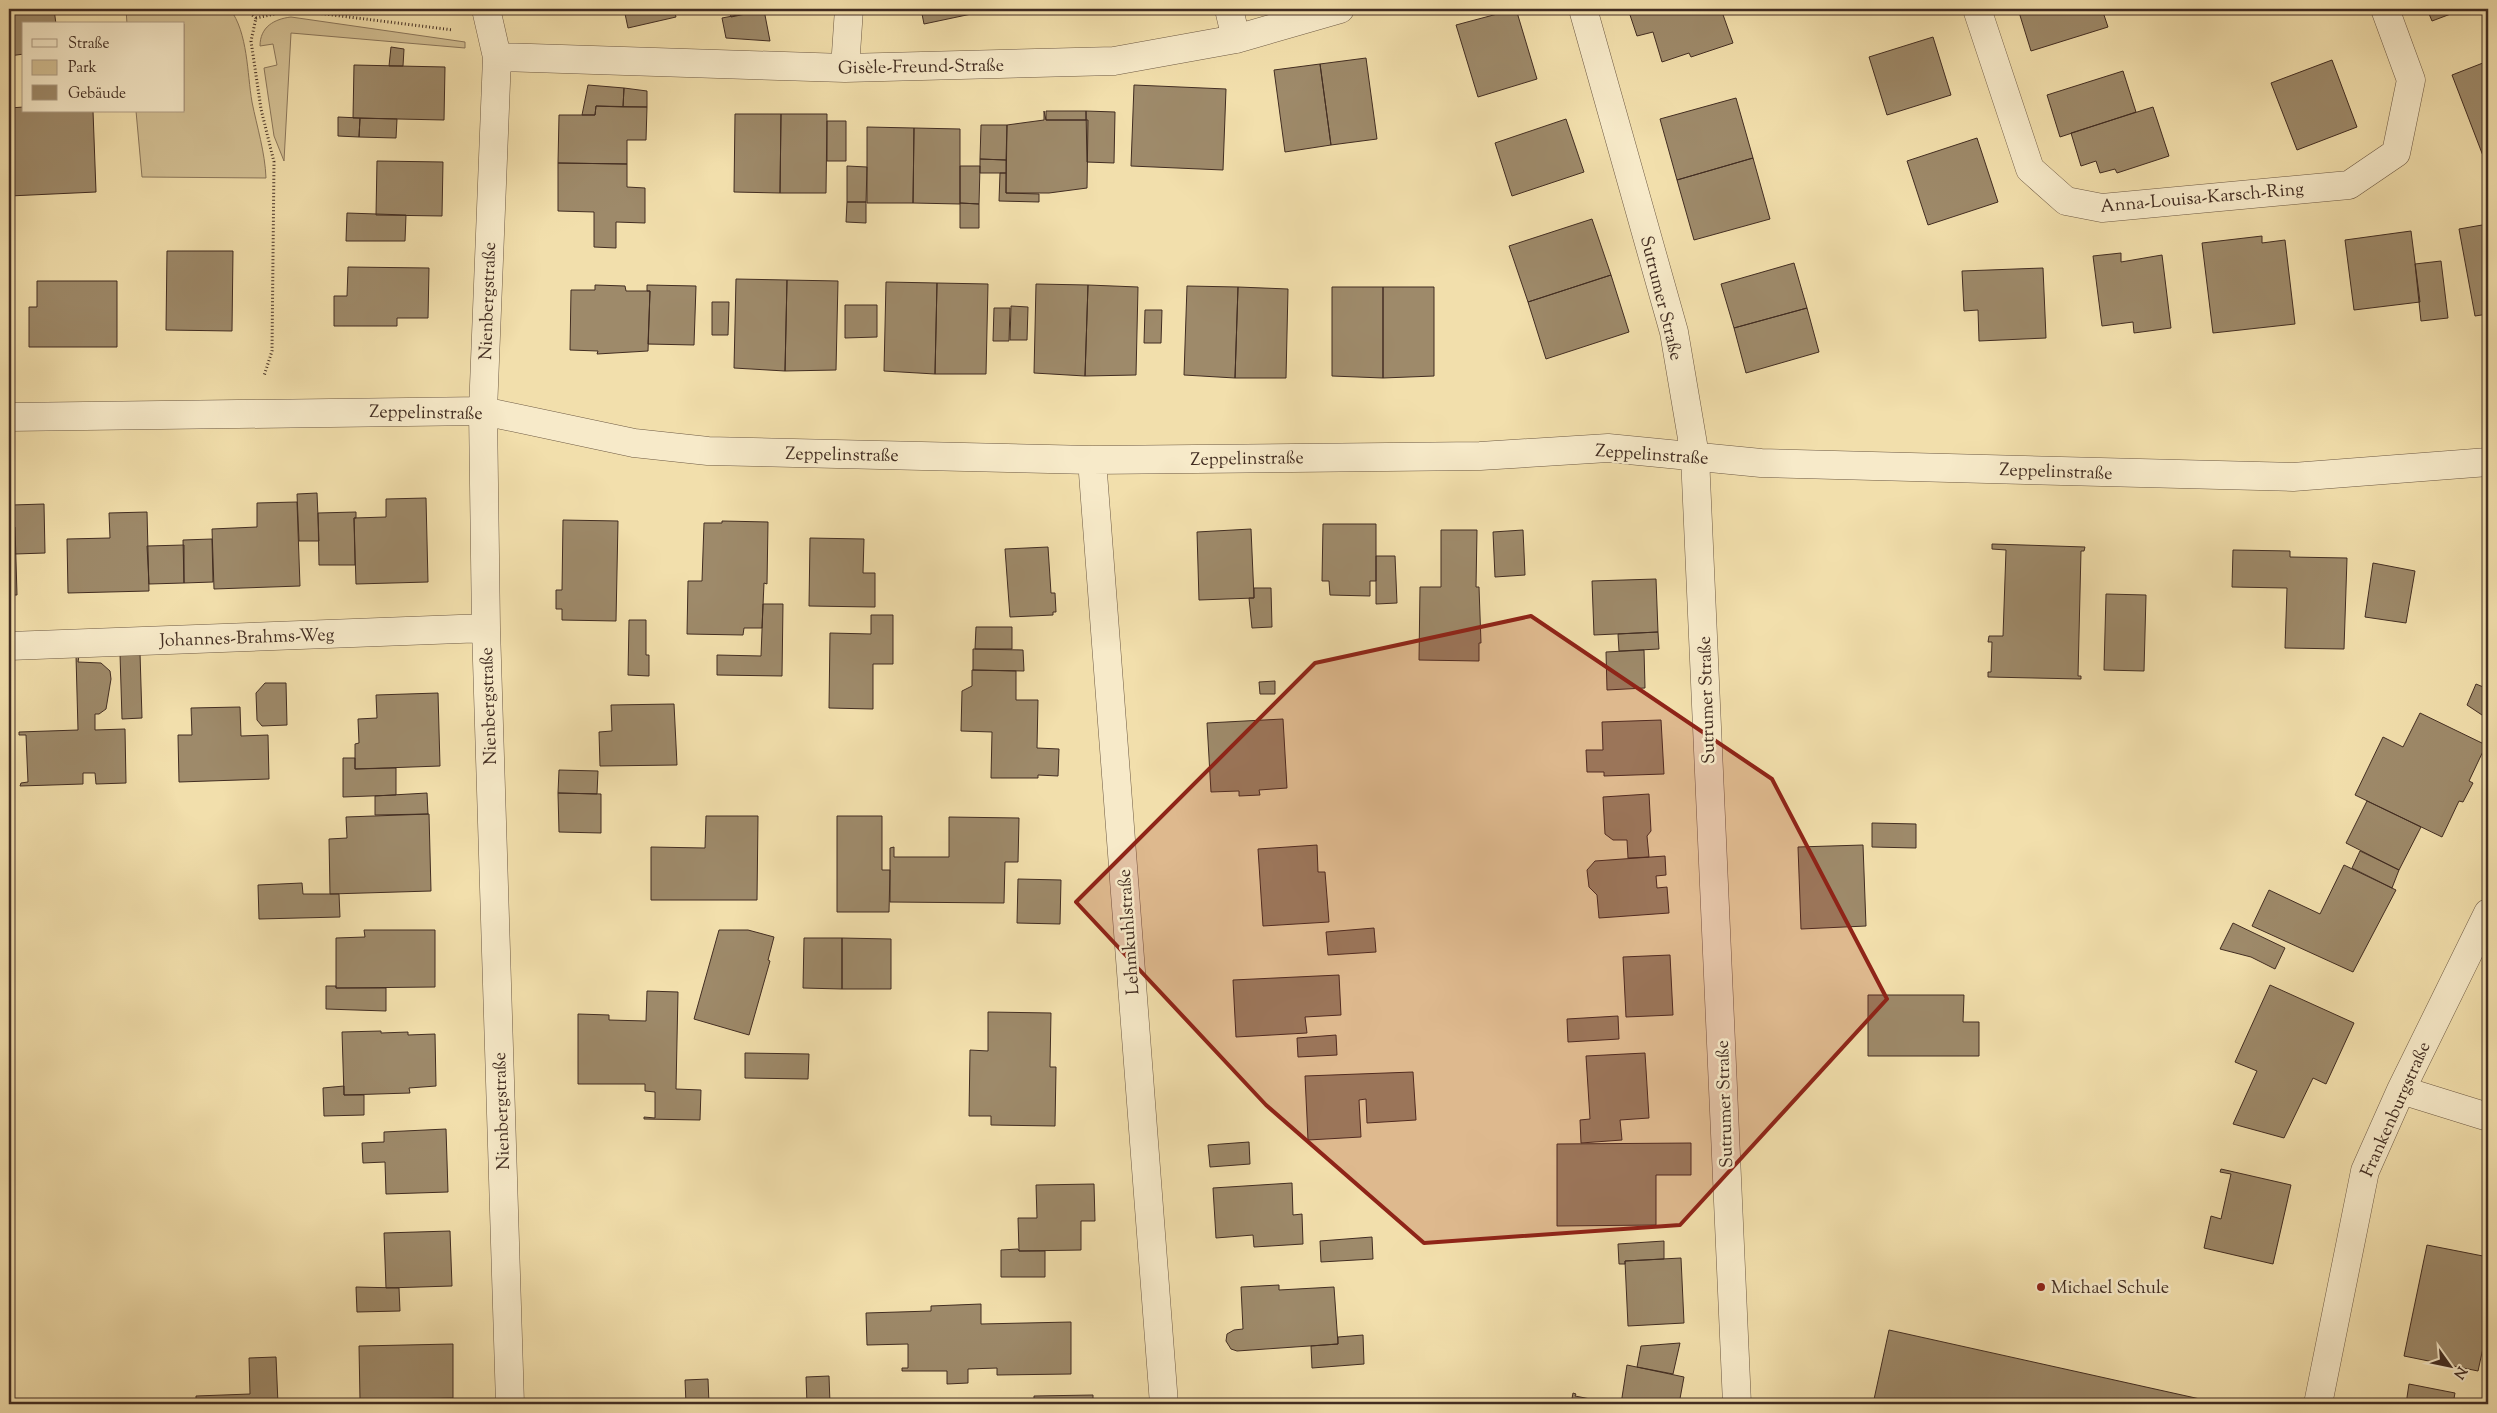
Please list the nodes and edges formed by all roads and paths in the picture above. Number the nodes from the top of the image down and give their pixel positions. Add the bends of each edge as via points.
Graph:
1 (244, 9) edge
2 (849, 9) edge
3 (1229, 9) edge
4 (1340, 9) edge
5 (1583, 9) edge
6 (1978, 9) edge
7 (2385, 9) edge
8 (256, 18) junction
9 (489, 20) edge
10 (1236, 39) junction
11 (497, 57) junction
12 (845, 68) junction
13 (482, 410) junction
14 (252, 412) junction
15 (9, 417) edge
16 (1695, 456) junction
17 (1092, 460) junction
18 (2488, 462) edge
19 (486, 628) junction
20 (9, 646) edge
21 (2488, 913) edge
22 (2401, 1090) junction
23 (2488, 1117) edge
24 (510, 1404) edge
25 (1164, 1404) edge
26 (1737, 1404) edge
27 (2318, 1404) edge

1 - 8 path
2 - 12 street
3 - 10 street
4 - 10 street, Gisèle-Freund-Straße
5 - 16 street, Sutrumer Straße via 1674,332
6 - 7 street, Anna-Louisa-Karsch-Ring via 2030,169 2066,201 2102,208 2349,185 2396,153 2411,80
8 - 9 path via 293,10 448,30
8 - 14 path via 251,41 261,109 274,162 272,351
9 - 11 street, Nienbergstraße
10 - 12 street, Gisèle-Freund-Straße via 1114,61
11 - 12 street, Gisèle-Freund-Straße
11 - 13 street, Nienbergstraße
13 - 14 street, Zeppelinstraße
13 - 17 street, Zeppelinstraße via 634,443 708,451
13 - 19 street, Nienbergstraße
14 - 15 street, Zeppelinstraße
16 - 17 street, Zeppelinstraße via 1608,448 1480,456
16 - 18 street, Zeppelinstraße via 1761,463 2293,478
16 - 26 street, Sutrumer Straße
17 - 25 street, Lehmkuhlstraße
19 - 20 street, Johannes-Brahms-Weg
19 - 24 street, Nienbergstraße
21 - 22 street, Frankenburgstraße
22 - 23 street
22 - 27 street, Frankenburgstraße via 2365,1171

